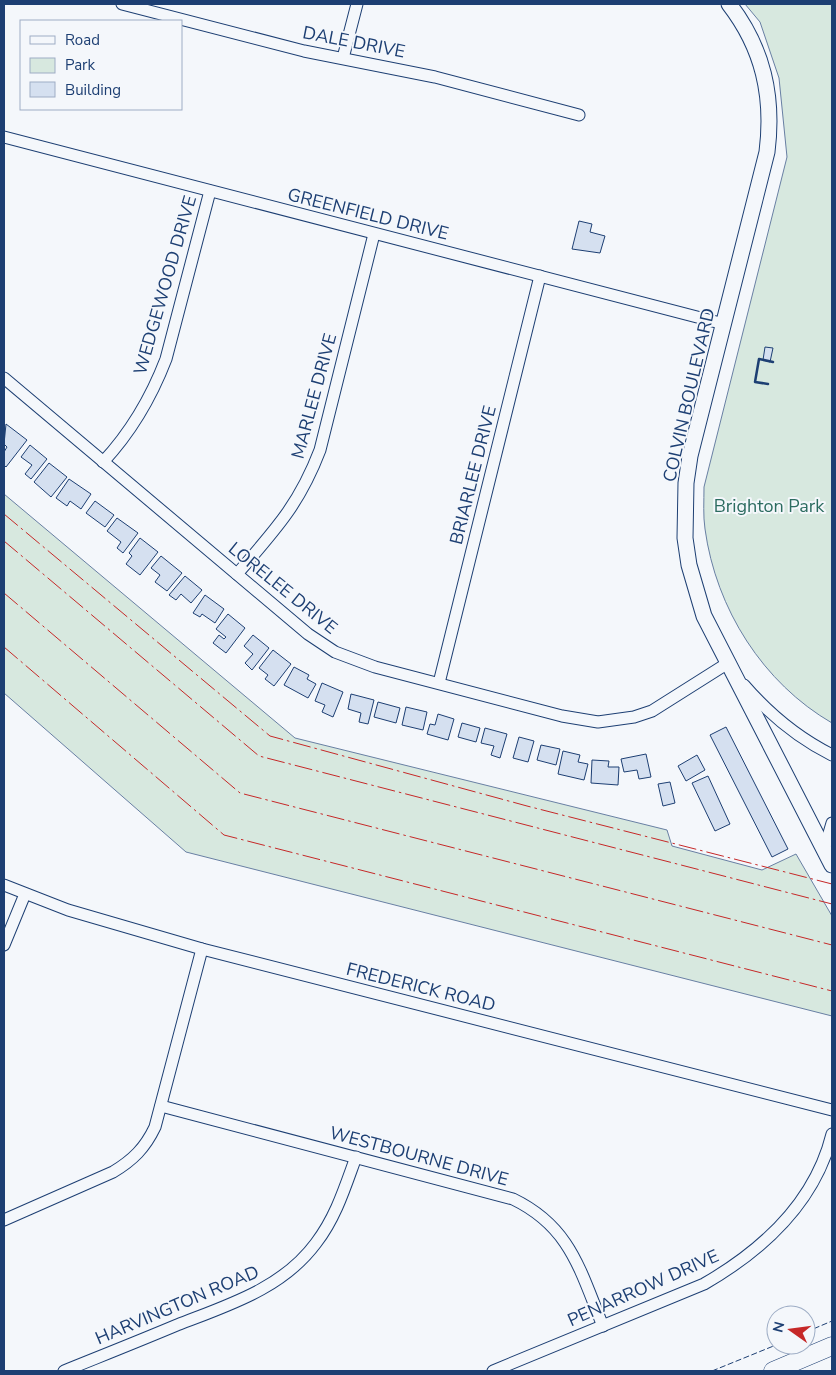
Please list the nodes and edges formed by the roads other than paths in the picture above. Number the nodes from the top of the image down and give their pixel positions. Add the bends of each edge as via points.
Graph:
1 (122, 4) edge
2 (357, 4) edge
3 (728, 4) edge
4 (343, 58) junction
5 (579, 115) dead end
6 (4, 137) edge
7 (210, 191) junction
8 (374, 234) junction
9 (540, 276) junction
10 (724, 324) junction
11 (4, 378) edge
12 (104, 462) junction
13 (237, 574) junction
14 (728, 663) junction
15 (440, 684) junction
16 (832, 755) edge
17 (832, 823) edge
18 (824, 850) junction
19 (832, 865) edge
20 (4, 885) edge
21 (25, 894) junction
22 (4, 945) edge
23 (202, 949) junction
24 (161, 1106) junction
25 (832, 1110) edge
26 (832, 1134) edge
27 (356, 1157) junction
28 (4, 1220) edge
29 (603, 1326) junction
30 (832, 1346) edge
31 (64, 1371) edge
32 (493, 1371) edge
33 (773, 1371) edge

1 - 4 street, DALE DRIVE
2 - 4 street
3 - 10 street, COLVIN BOULEVARD via 753,40 762,63 770,104 770,128 767,152
4 - 5 street, DALE DRIVE via 428,75
6 - 7 street, GREENFIELD DRIVE
7 - 8 street, GREENFIELD DRIVE
7 - 12 street, WEDGEWOOD DRIVE via 166,359 131,429
8 - 9 street, GREENFIELD DRIVE
8 - 13 street, MARLEE DRIVE via 320,450 310,478 286,517
9 - 10 street, GREENFIELD DRIVE
9 - 15 street, BRIARLEE DRIVE
10 - 14 street, COLVIN BOULEVARD via 690,456 684,510 686,547 695,592
11 - 12 street, LORELEE DRIVE
12 - 13 street, LORELEE DRIVE
13 - 15 street, LORELEE DRIVE via 308,634 335,652 375,667
14 - 15 street, LORELEE DRIVE via 652,711 616,720 580,720
14 - 16 street via 775,717
14 - 18 street, COLVIN BOULEVARD
17 - 18 street
18 - 19 street, COLVIN BOULEVARD
20 - 21 street, FREDERICK ROAD
21 - 22 street
21 - 23 street, FREDERICK ROAD via 68,910
23 - 24 street
23 - 25 street, FREDERICK ROAD
24 - 27 street, WESTBOURNE DRIVE
24 - 28 street via 148,1142 127,1164
26 - 29 street, PENARROW DRIVE via 817,1175 801,1201 788,1220 752,1253 704,1284
27 - 29 street, WESTBOURNE DRIVE via 513,1199 530,1207 566,1242
27 - 31 street, HARVINGTON ROAD via 329,1224 310,1251 286,1274 254,1294
29 - 32 street, PENARROW DRIVE
30 - 33 main road

